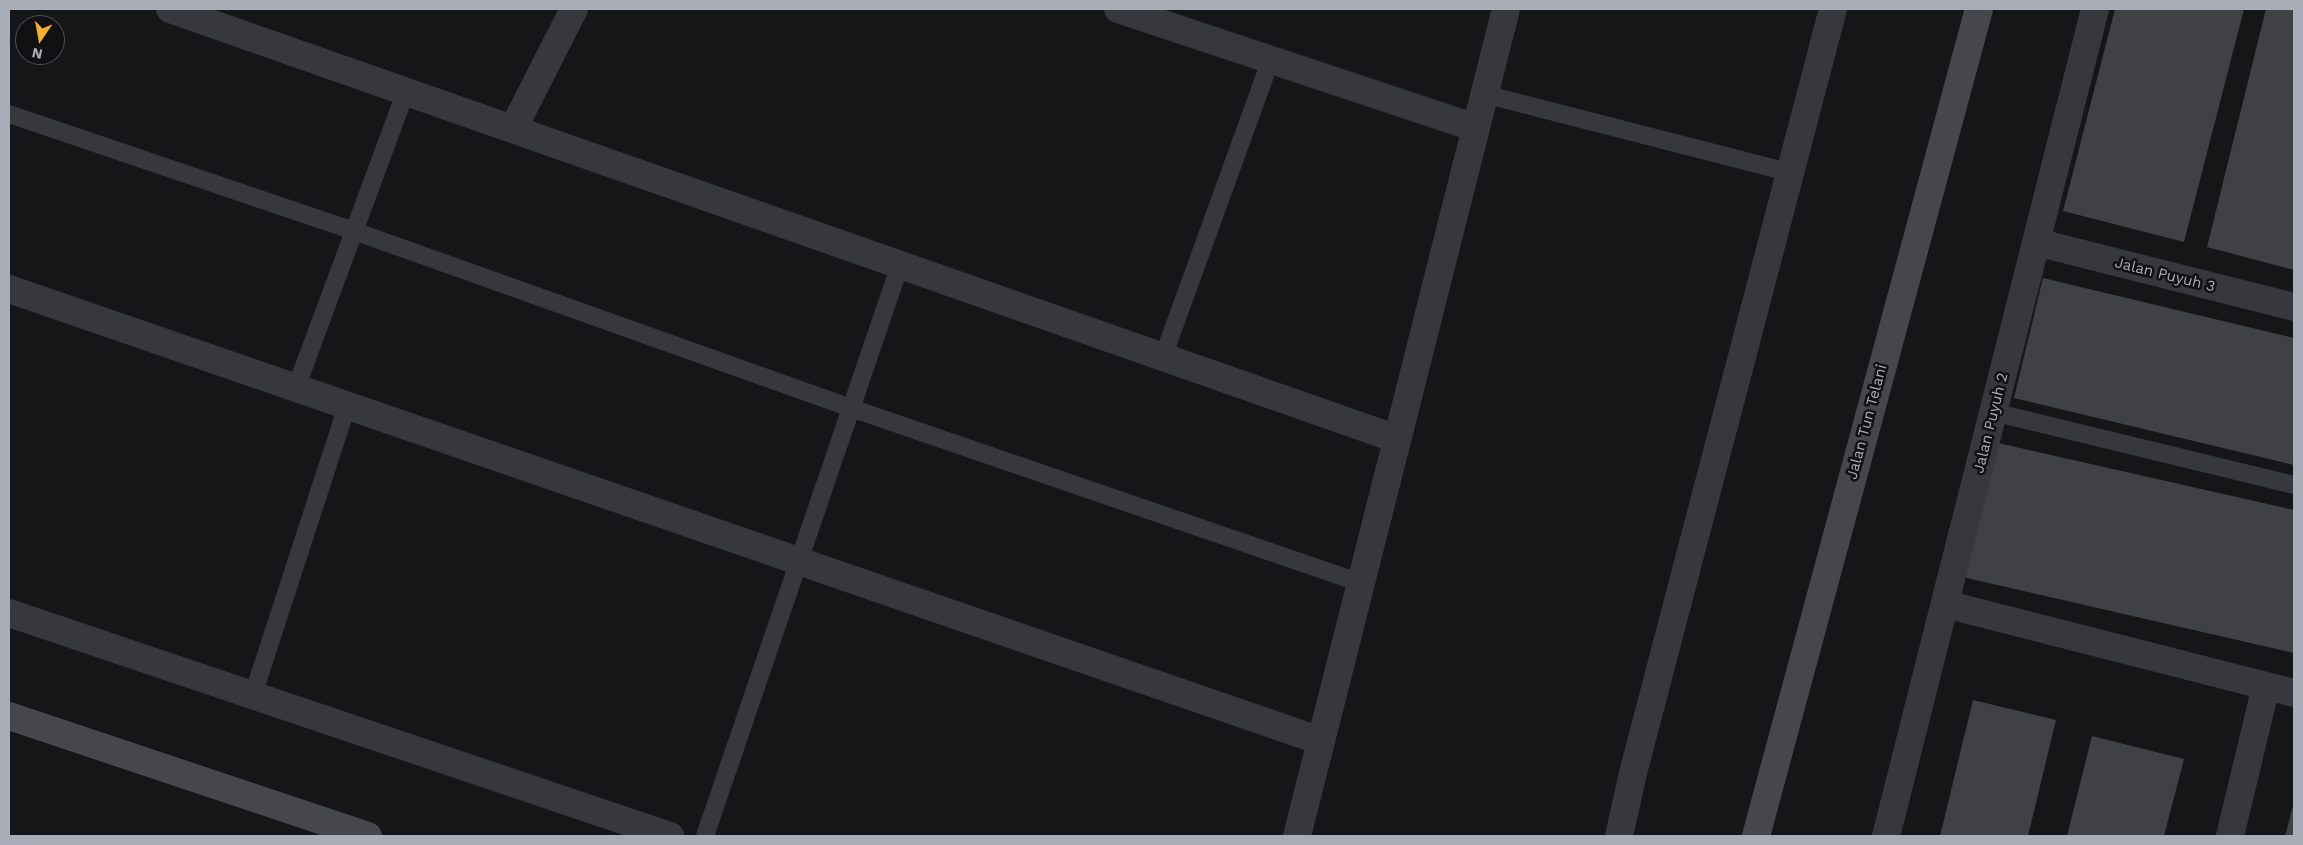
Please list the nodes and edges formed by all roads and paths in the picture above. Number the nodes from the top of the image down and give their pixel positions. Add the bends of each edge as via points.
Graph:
1 (170, 9) edge
2 (574, 9) edge
3 (1118, 9) edge
4 (1506, 9) edge
5 (1833, 9) edge
6 (1979, 9) edge
7 (2095, 9) edge
8 (222, 17) edge
9 (1271, 60) junction
10 (406, 92) junction
11 (1484, 94) junction
12 (9, 114) edge
13 (1476, 128) junction
14 (513, 129) junction
15 (1792, 173) junction
16 (354, 231) junction
17 (2036, 242) junction
18 (900, 265) junction
19 (9, 289) edge
20 (2294, 307) edge
21 (1163, 357) junction
22 (296, 388) junction
23 (347, 406) junction
24 (851, 408) junction
25 (1993, 412) junction
26 (1397, 439) junction
27 (2294, 486) edge
28 (799, 562) junction
29 (1361, 583) junction
30 (1945, 604) junction
31 (9, 613) edge
32 (2266, 686) junction
33 (2294, 693) edge
34 (253, 695) junction
35 (9, 716) edge
36 (1321, 741) junction
37 (368, 836) edge
38 (670, 836) edge
39 (706, 836) edge
40 (1297, 836) edge
41 (1619, 836) edge
42 (1756, 836) edge
43 (1886, 836) edge
44 (2230, 836) edge

1 - 8 street
2 - 14 street
3 - 9 street
4 - 11 street
5 - 15 street
6 - 42 street, Jalan Tun Telani
7 - 17 street, Jalan Puyuh 2
8 - 10 street
9 - 13 street
9 - 21 lane
10 - 14 street
10 - 16 lane
11 - 13 street
11 - 15 lane
12 - 16 lane
13 - 26 street
14 - 18 street
15 - 41 street via 1635,764
16 - 22 lane
16 - 24 lane
17 - 20 street, Jalan Puyuh 3
17 - 25 street, Jalan Puyuh 2
18 - 21 street
18 - 24 lane
19 - 22 street
21 - 26 street
22 - 23 street
23 - 28 street
23 - 34 lane
24 - 28 lane
24 - 29 lane
25 - 27 lane
25 - 30 street, Jalan Puyuh 2
26 - 29 street
28 - 36 street
28 - 39 lane
29 - 36 street
30 - 32 street
30 - 43 street, Jalan Puyuh 2
31 - 34 street
32 - 33 street
32 - 44 street
34 - 38 street
35 - 37 street
36 - 40 street

